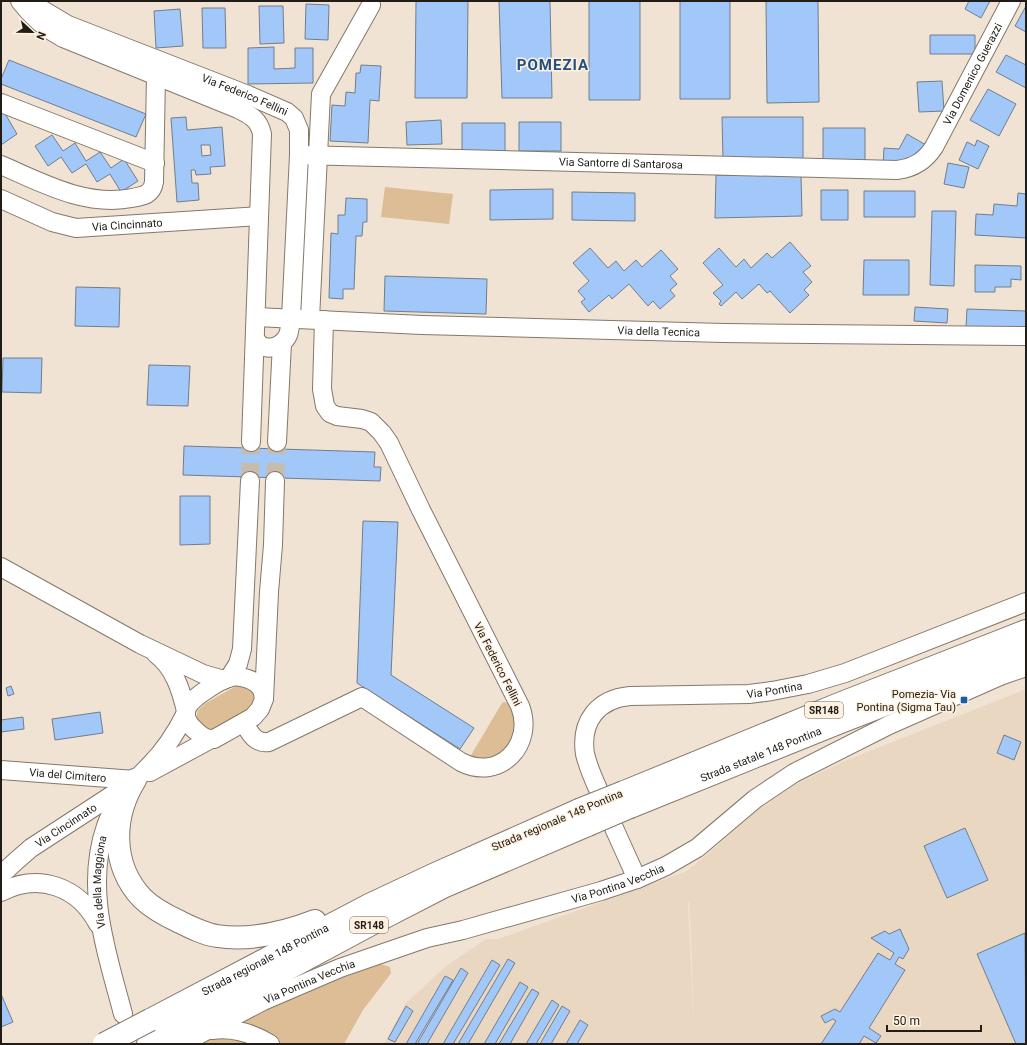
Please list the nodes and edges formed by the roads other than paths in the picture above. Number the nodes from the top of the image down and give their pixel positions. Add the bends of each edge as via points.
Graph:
1 (20, 1) edge
2 (29, 1) edge
3 (1011, 1) edge
4 (372, 5) dead end
5 (159, 69) junction
6 (1, 103) edge
7 (289, 113) junction
8 (319, 118) junction
9 (262, 134) junction
10 (934, 147) joint
11 (299, 155) junction
12 (317, 156) junction
13 (155, 163) junction
14 (1, 165) edge
15 (1, 199) edge
16 (259, 216) junction
17 (256, 317) junction
18 (291, 318) junction
19 (317, 320) junction
20 (1026, 336) edge
21 (255, 338) junction
22 (282, 343) junction
23 (251, 442) tunnel mouth
24 (277, 442) tunnel mouth
25 (1, 567) edge
26 (245, 592) junction
27 (269, 592) junction
28 (1026, 602) edge
29 (1026, 631) edge
30 (140, 644) junction
31 (1026, 650) edge
32 (1026, 667) edge
33 (226, 679) junction
34 (264, 698) junction
35 (186, 712) junction
36 (244, 723) junction
37 (211, 739) junction
38 (1, 770) edge
39 (94, 777) junction
40 (135, 780) junction
41 (598, 789) dead end
42 (627, 799) junction
43 (101, 802) junction
44 (584, 818) junction
45 (614, 828) dead end
46 (1, 874) edge
47 (435, 874) junction
48 (637, 879) junction
49 (1, 892) edge
50 (101, 930) junction
51 (123, 1014) dead end
52 (207, 1031) junction
53 (151, 1035) edge
54 (104, 1044) edge
55 (181, 1044) edge
56 (270, 1044) edge

1 - 5 street, Via Federico Fellini via 39,22 63,38
2 - 5 street, Via Federico Fellini via 68,25
3 - 10 street, Via Domenico Guerazzi
4 - 8 street, Via Federico Fellini via 321,94
5 - 7 street, Via Federico Fellini via 248,95
5 - 9 street, Via Federico Fellini via 250,115 258,122
5 - 13 street
6 - 13 street
7 - 8 street
7 - 9 street via 279,111 272,114
7 - 11 street, Via Federico Fellini via 299,130
8 - 12 street, Via Federico Fellini
9 - 16 street
10 - 12 street, Via Santorre di Santarosa via 922,162 902,169
11 - 12 street, Via Santorre di Santarosa
11 - 18 street, Via Federico Fellini
12 - 19 street, Via Federico Fellini
13 - 14 street via 154,182 150,192 145,196 116,200 91,198 64,191
15 - 16 street, Via Cincinnato via 52,222 76,228
16 - 17 street
17 - 18 street, Via della Tecnica
17 - 21 street
18 - 19 street, Via della Tecnica
18 - 22 street, Via Federico Fellini via 288,335
19 - 20 street, Via della Tecnica via 724,333
19 - 36 street, Via Federico Fellini via 325,406 330,413 337,416 371,422 389,443 520,706 524,718 524,732 518,747 509,758 492,766 479,767 461,762 362,697 269,742 255,739
21 - 22 street via 266,348
21 - 23 street
22 - 24 street, Via Federico Fellini
25 - 30 street
26 - 27 street
26 - 27 street via 250,483 275,484
26 - 33 street via 242,653 238,664
27 - 34 street
28 - 41 street, Via Pontina via 852,670 808,684 762,693 623,696 609,701 592,716 585,733 586,754
29 - 42 highway, Strada regionale 148 Pontina / SR148 via 839,704
30 - 33 street via 203,674
30 - 35 street via 163,659 179,687
31 - 42 highway, Strada statale 148 Pontina via 843,721
32 - 48 street, Via Pontina Vecchia via 889,725 794,772 755,798 697,848 671,864
33 - 34 street via 237,676 255,683 261,688
33 - 35 street via 197,697
34 - 36 street via 257,714
35 - 37 street via 193,729
35 - 40 street, Via Cincinnato via 167,746
36 - 37 street
37 - 40 street, Via Cincinnato
38 - 39 street, Via del Cimitero
39 - 40 street, Via del Cimitero
39 - 43 street via 103,787
40 - 43 street, Via Cincinnato
40 - 47 highway via 124,800 118,834 119,853 126,873 142,897 152,906 202,932 217,936 246,937 282,932
40 - 50 street, Via della Maggiona via 113,807 100,846 96,889
42 - 44 highway, Strada regionale 148 Pontina / SR148, bridge
43 - 46 street, Via Cincinnato via 31,848
44 - 47 highway, Strada regionale 148 Pontina / SR148
44 - 53 highway, Strada regionale 148 Pontina / SR148
45 - 48 street
47 - 53 highway, Strada regionale 148 Pontina / SR148 via 352,914
48 - 52 street, Via Pontina Vecchia via 554,905 427,938 340,968 270,998
49 - 50 street via 34,883 50,884 67,890 91,912
50 - 51 street, Via della Maggiona
52 - 55 street, Via Pontina Vecchia
52 - 56 street via 236,1030 252,1034
53 - 54 highway, Strada regionale 148 Pontina / SR148, bridge

